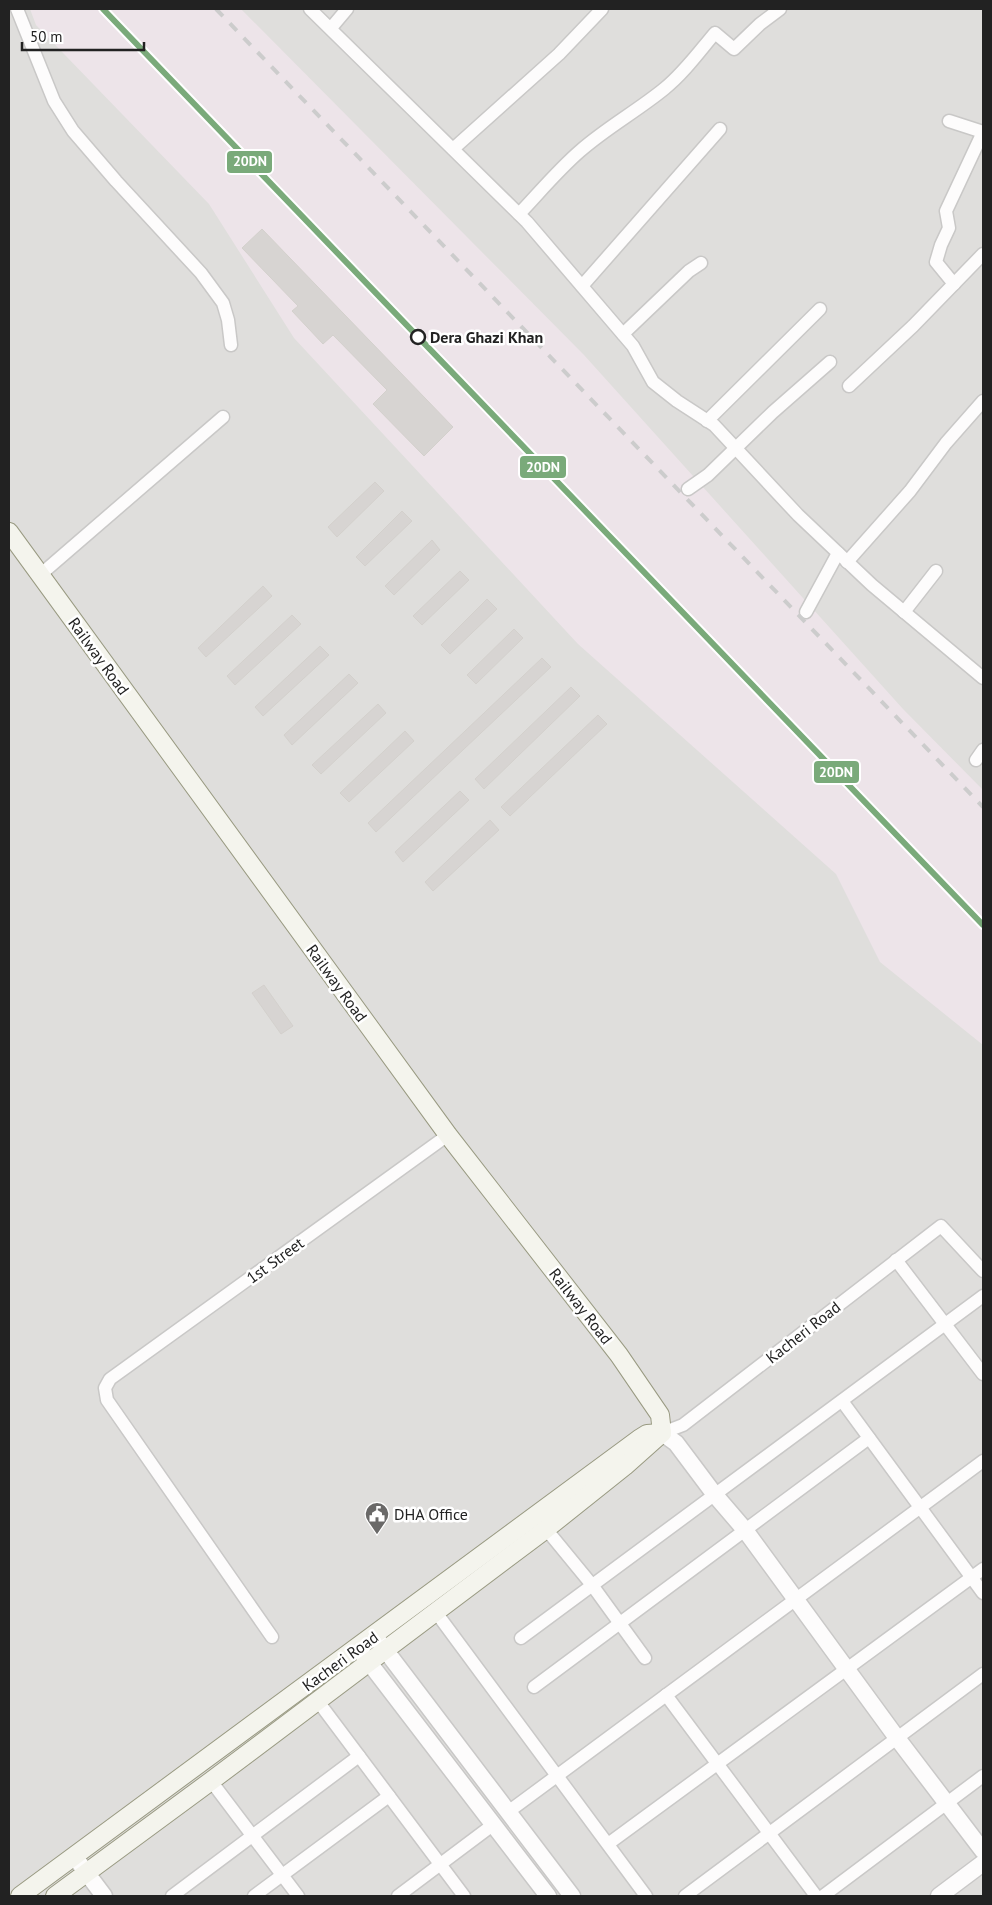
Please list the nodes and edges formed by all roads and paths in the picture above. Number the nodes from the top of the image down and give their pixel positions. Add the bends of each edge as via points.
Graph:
1 (17, 9) edge
2 (310, 9) edge
3 (347, 9) edge
4 (602, 9) edge
5 (780, 9) edge
6 (330, 28) junction
7 (949, 120) dead end
8 (720, 129) dead end
9 (983, 132) edge
10 (452, 149) junction
11 (519, 214) junction
12 (983, 254) edge
13 (701, 263) dead end
14 (954, 284) junction
15 (582, 286) junction
16 (820, 309) dead end
17 (623, 334) junction
18 (231, 345) dead end
19 (830, 362) dead end
20 (849, 386) dead end
21 (983, 401) edge
22 (223, 417) dead end
23 (707, 421) junction
24 (736, 448) junction
25 (688, 489) dead end
26 (9, 532) edge
27 (843, 557) junction
28 (936, 571) dead end
29 (40, 575) junction
30 (806, 612) dead end
31 (904, 612) junction
32 (983, 678) edge
33 (448, 1135) junction
34 (896, 1260) junction
35 (983, 1271) edge
36 (983, 1296) edge
37 (945, 1324) junction
38 (983, 1374) edge
39 (842, 1401) junction
40 (662, 1433) junction
41 (869, 1438) junction
42 (983, 1461) edge
43 (714, 1495) junction
44 (920, 1508) junction
45 (546, 1529) junction
46 (744, 1530) junction
47 (983, 1569) edge
48 (972, 1577) junction
49 (592, 1585) junction
50 (983, 1593) edge
51 (795, 1600) junction
52 (435, 1611) junction
53 (619, 1623) junction
54 (374, 1635) junction
55 (272, 1637) dead end
56 (522, 1638) dead end
57 (357, 1648) junction
58 (386, 1650) junction
59 (645, 1658) dead end
60 (368, 1662) junction
61 (846, 1669) junction
62 (983, 1674) edge
63 (534, 1687) dead end
64 (666, 1695) junction
65 (317, 1700) junction
66 (897, 1738) junction
67 (359, 1756) junction
68 (718, 1764) junction
69 (556, 1776) junction
70 (983, 1776) edge
71 (211, 1781) junction
72 (389, 1796) junction
73 (947, 1803) junction
74 (508, 1812) junction
75 (494, 1824) junction
76 (769, 1833) junction
77 (254, 1835) junction
78 (608, 1844) junction
79 (983, 1851) edge
80 (74, 1856) junction
81 (983, 1863) edge
82 (440, 1864) junction
83 (87, 1873) junction
84 (283, 1875) junction
85 (20, 1896) edge
86 (55, 1896) edge
87 (104, 1896) edge
88 (172, 1896) edge
89 (254, 1896) edge
90 (298, 1896) edge
91 (398, 1896) edge
92 (464, 1896) edge
93 (548, 1896) edge
94 (572, 1896) edge
95 (646, 1896) edge
96 (684, 1896) edge
97 (816, 1896) edge
98 (823, 1896) edge
99 (940, 1896) edge

1 - 18 street via 54,101 73,131 201,273 223,303
2 - 6 street
3 - 6 street
4 - 10 street via 558,54
5 - 11 street via 734,49 715,32 665,89 581,150
6 - 10 street
7 - 9 street
8 - 15 street
9 - 14 street via 946,212 950,228 936,262
10 - 11 street
11 - 15 street
12 - 14 street
13 - 17 street
14 - 20 street
15 - 17 street
16 - 23 street
17 - 23 street via 634,346 653,382
19 - 24 street
21 - 27 street via 910,490
22 - 29 street
23 - 24 street
24 - 25 street
24 - 27 street via 798,515
26 - 29 main road, Railway Road
27 - 30 street
27 - 31 street
28 - 31 street
29 - 33 main road, Railway Road
31 - 32 street
33 - 40 main road, Railway Road via 636,1379 660,1415
33 - 55 street, 1st Street via 110,1378 105,1388 107,1400
34 - 35 street, Kacheri Road via 941,1226
34 - 37 street
34 - 40 street, Kacheri Road via 683,1425
36 - 37 street
37 - 38 street
37 - 39 street
39 - 41 street
39 - 43 street
40 - 43 street via 676,1443
40 - 45 main road, Kacheri Road
40 - 54 main road, Kacheri Road via 647,1434 639,1439
41 - 44 street
41 - 46 street
42 - 44 street
43 - 46 street
43 - 49 street
44 - 48 street
44 - 51 street
45 - 49 street
45 - 52 main road, Kacheri Road
46 - 51 street
46 - 53 street
47 - 48 street
48 - 50 street
48 - 61 street
49 - 53 street
49 - 56 street
51 - 61 street
51 - 64 street
52 - 58 main road, Kacheri Road
52 - 69 street
53 - 59 street
53 - 63 street
54 - 57 main road, Kacheri Road
54 - 58 street
57 - 60 street
57 - 80 main road, Kacheri Road
58 - 60 main road, Kacheri Road
58 - 74 street
60 - 65 main road, Kacheri Road
60 - 75 street
61 - 66 street
61 - 68 street
62 - 66 street
64 - 68 street
64 - 69 street
65 - 67 street
65 - 71 main road, Kacheri Road
66 - 73 street
66 - 76 street
67 - 72 street
67 - 77 street
68 - 76 street
68 - 78 street
69 - 74 street
69 - 78 street
70 - 73 street
71 - 77 street
71 - 83 main road, Kacheri Road
72 - 82 street
72 - 84 street
73 - 79 street
73 - 98 street
74 - 94 street
75 - 82 street
75 - 93 street
76 - 96 street
76 - 97 street
77 - 84 street
77 - 88 street
78 - 95 street
80 - 83 street
80 - 85 main road, Kacheri Road
81 - 99 street
82 - 91 street
82 - 92 street
83 - 86 main road, Kacheri Road
83 - 87 street
84 - 89 street
84 - 90 street

